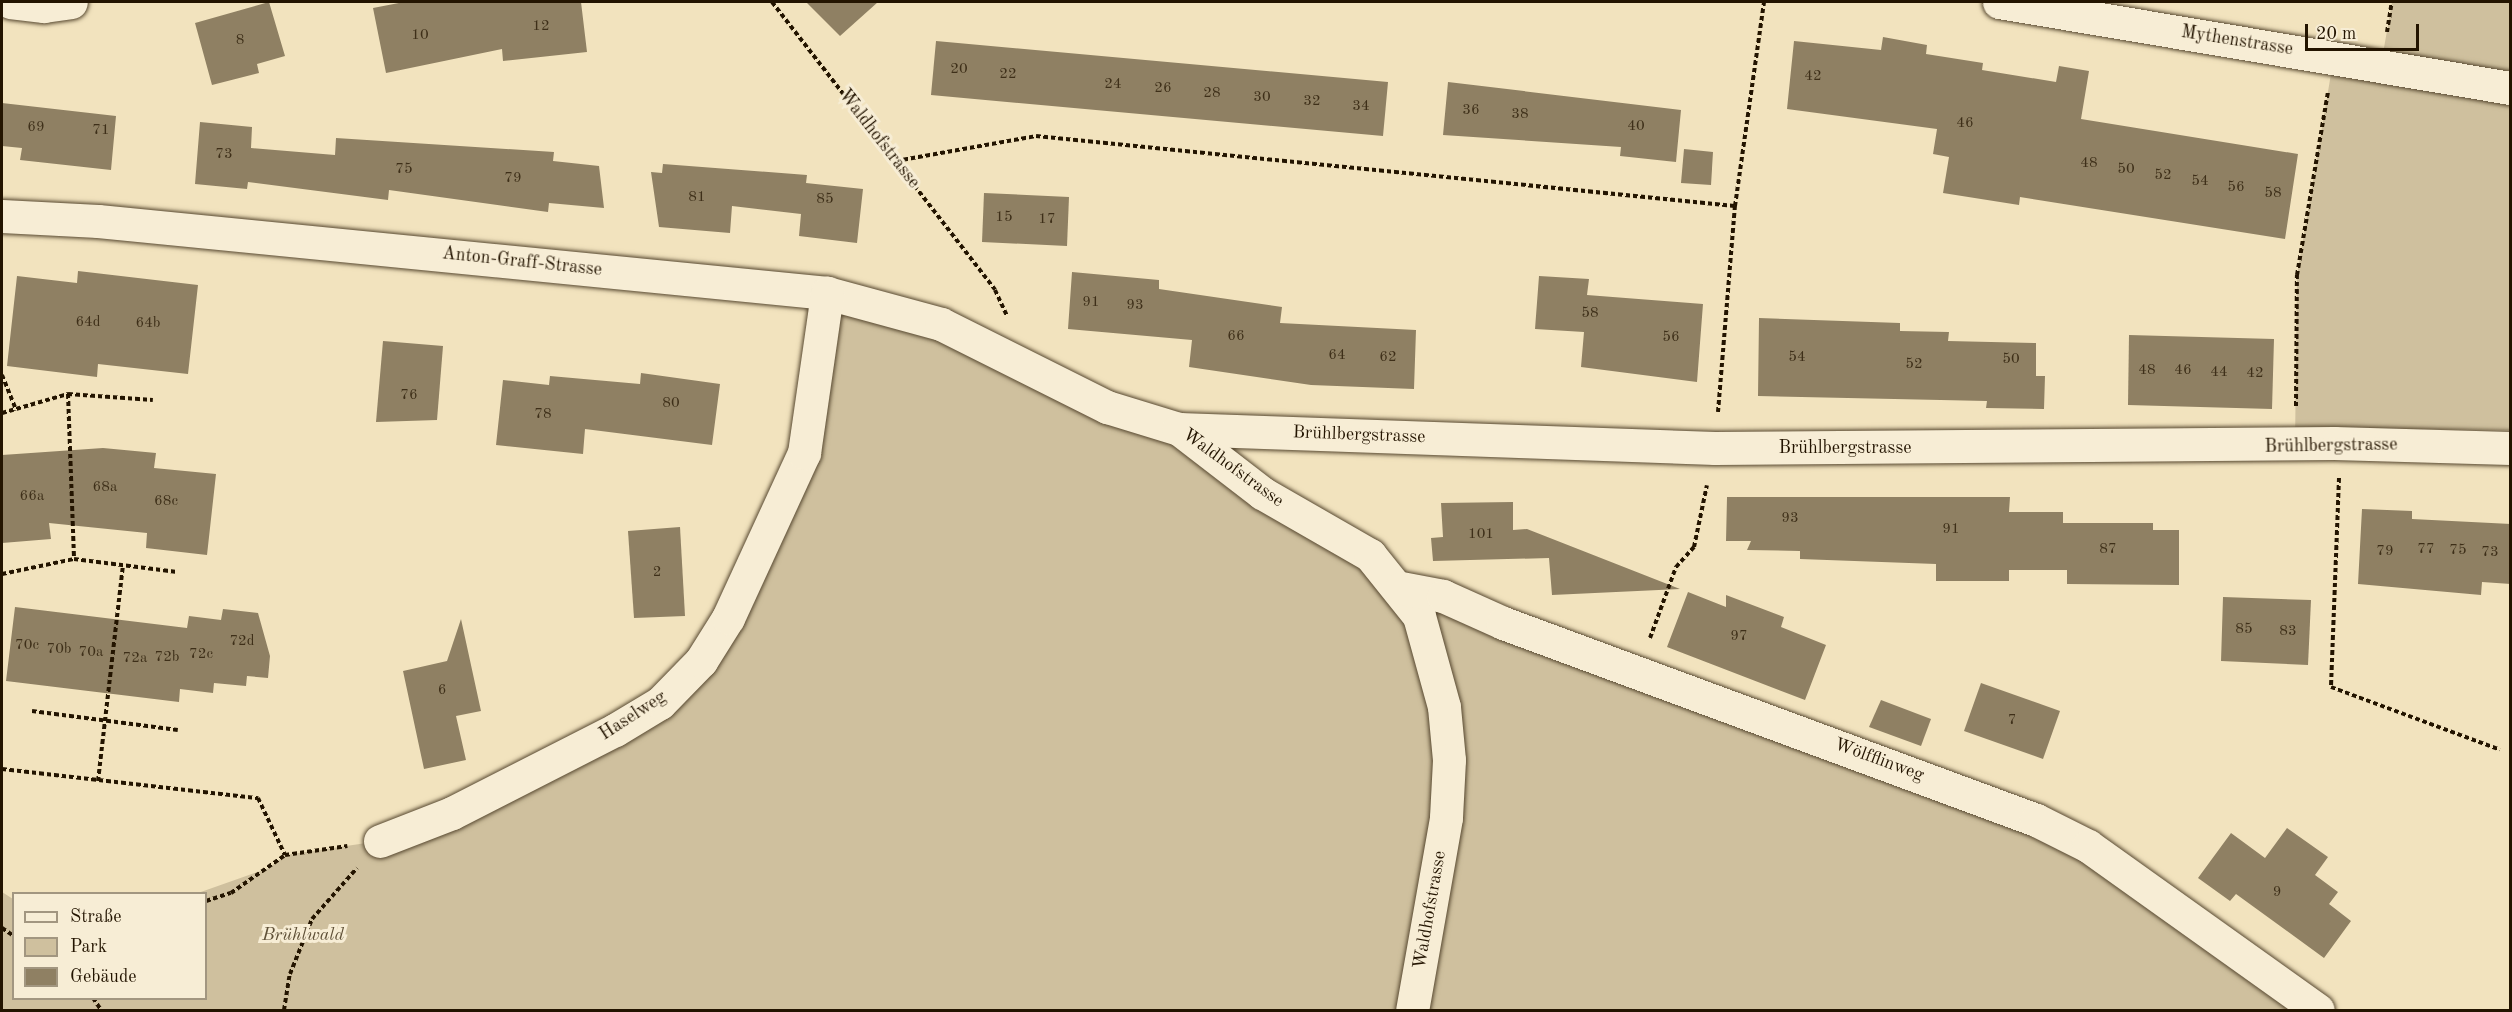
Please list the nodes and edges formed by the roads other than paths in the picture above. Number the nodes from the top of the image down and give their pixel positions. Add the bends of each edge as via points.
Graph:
1 (10, 2) edge
2 (71, 2) edge
3 (1999, 2) edge
4 (2511, 88) edge
5 (2, 216) edge
6 (827, 293) junction
7 (1029, 366) joint
8 (1179, 429) junction
9 (2511, 448) edge
10 (1401, 588) junction
11 (380, 841) road end
12 (1412, 1011) edge
13 (2318, 1011) edge

1 - 2 street via 44,6
3 - 4 street, Mythenstrasse
5 - 6 street, Anton-Graff-Strasse via 98,221
6 - 7 street, Anton-Graff-Strasse via 941,324
6 - 11 street, Haselweg via 804,453 728,618 701,661 660,703 615,730 453,813
7 - 8 street, Waldhofstrasse via 1107,407
8 - 9 street, Brühlbergstrasse via 1715,448
8 - 10 street, Waldhofstrasse via 1262,493 1370,555
10 - 12 street, Waldhofstrasse via 1419,616 1432,657 1449,760 1446,818
10 - 13 street, Wölfflinweg via 1443,596 1638,673 2036,820 2088,846

